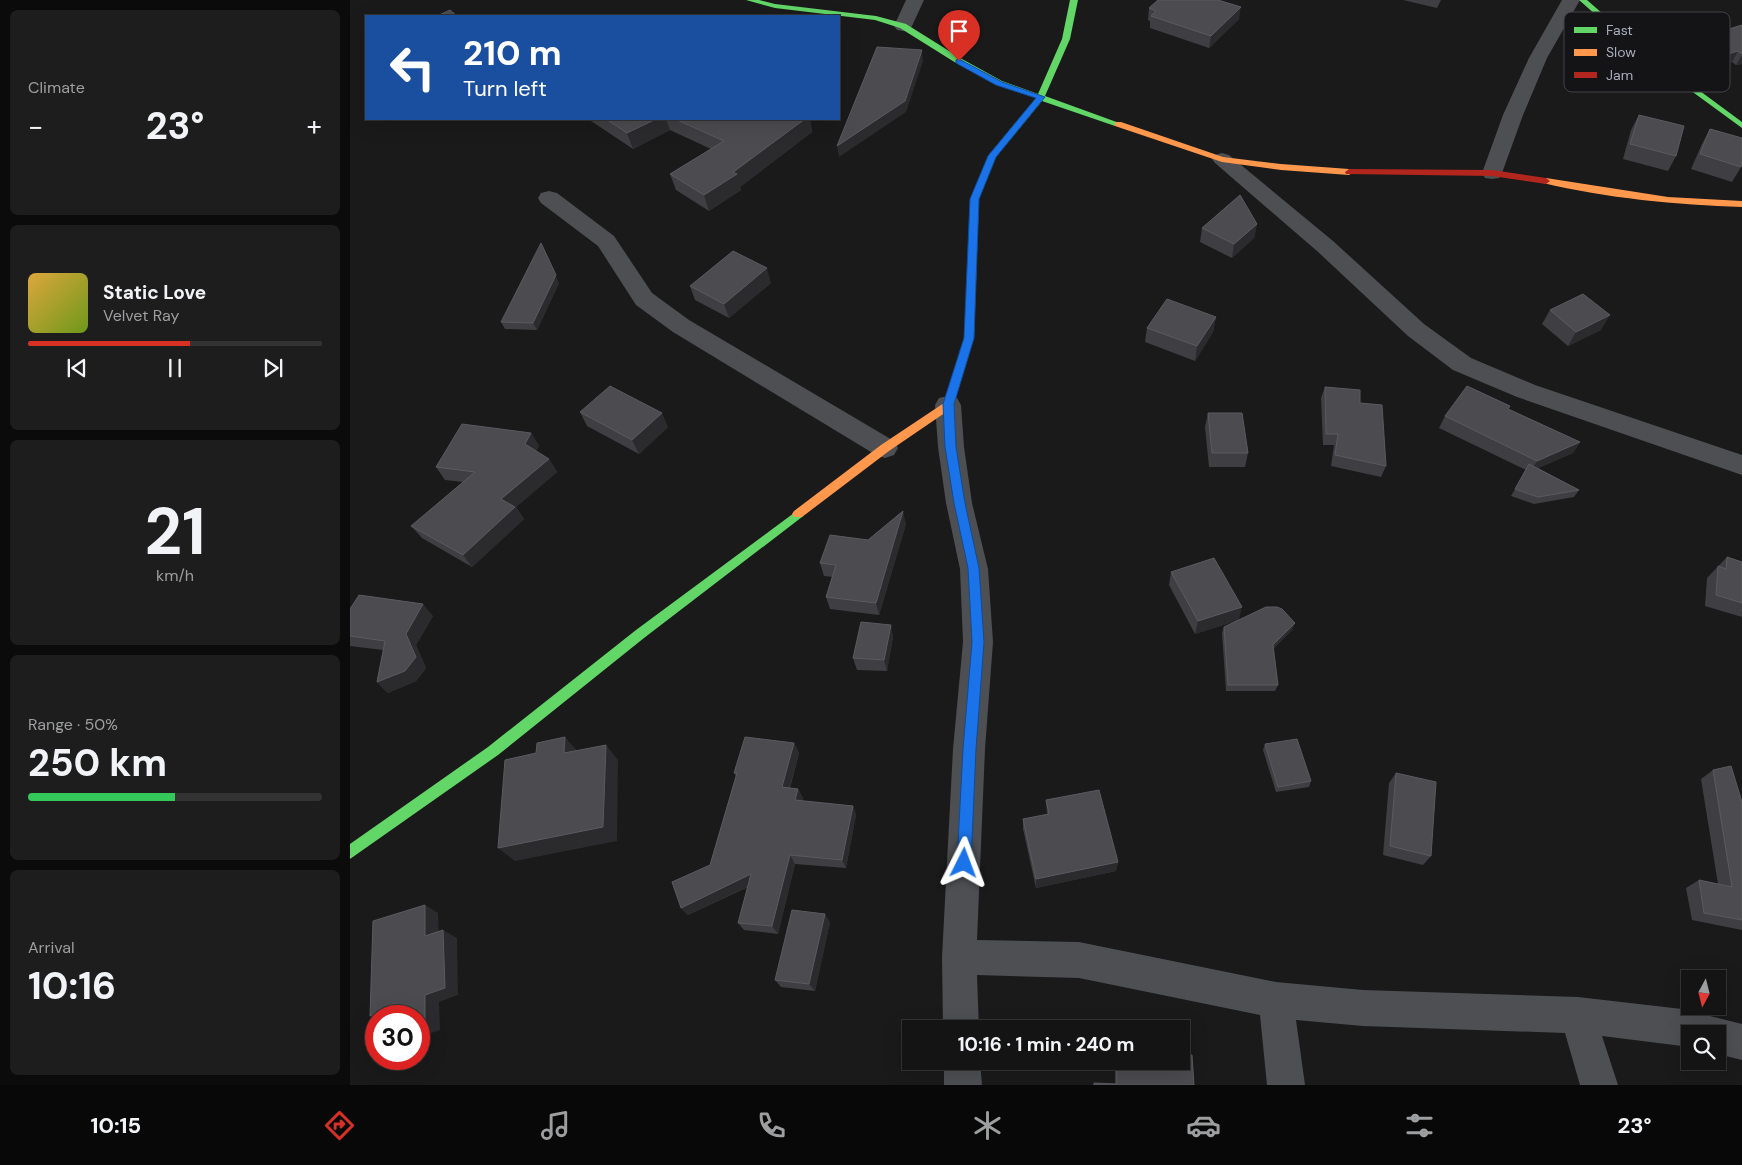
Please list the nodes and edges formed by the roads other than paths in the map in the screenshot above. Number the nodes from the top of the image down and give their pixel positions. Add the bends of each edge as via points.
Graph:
1 (750, 0) edge
2 (915, 0) edge
3 (1074, 0) edge
4 (1571, 0) edge
5 (1583, 0) edge
6 (1564, 12) edge
7 (1564, 12) edge
8 (1595, 12) edge
9 (903, 26) junction
10 (1695, 92) edge
11 (1041, 97) junction
12 (1742, 126) edge
13 (1222, 159) junction
14 (1492, 173) junction
15 (549, 198) dead end
16 (1742, 204) edge
17 (948, 404) junction
18 (885, 448) junction
19 (1742, 465) edge
20 (350, 852) edge
21 (959, 957) junction
22 (1276, 1000) junction
23 (1578, 1015) junction
24 (962, 1020) edge
25 (1681, 1028) edge
26 (1726, 1038) edge
27 (1742, 1042) edge
28 (962, 1070) edge
29 (963, 1085) edge
30 (1286, 1085) edge
31 (1599, 1085) edge

1 - 9 street via 876,18
2 - 9 street
3 - 11 street via 1066,39
4 - 6 street
5 - 8 street
7 - 14 street via 1538,58
9 - 11 street via 999,83
10 - 12 street
11 - 13 street
11 - 17 street via 992,156 974,199 969,338
13 - 14 street via 1351,172
13 - 19 street via 1325,246 1416,330 1462,364 1526,391
14 - 16 street via 1646,197
15 - 18 street via 606,241 644,299 681,326
17 - 18 street
17 - 21 street via 950,447 974,568 978,642 969,749
18 - 20 street via 640,634 493,751
21 - 22 street via 1079,960
21 - 24 street
22 - 23 street via 1363,1008
22 - 30 street
23 - 25 street
23 - 31 street
26 - 27 street
28 - 29 street

